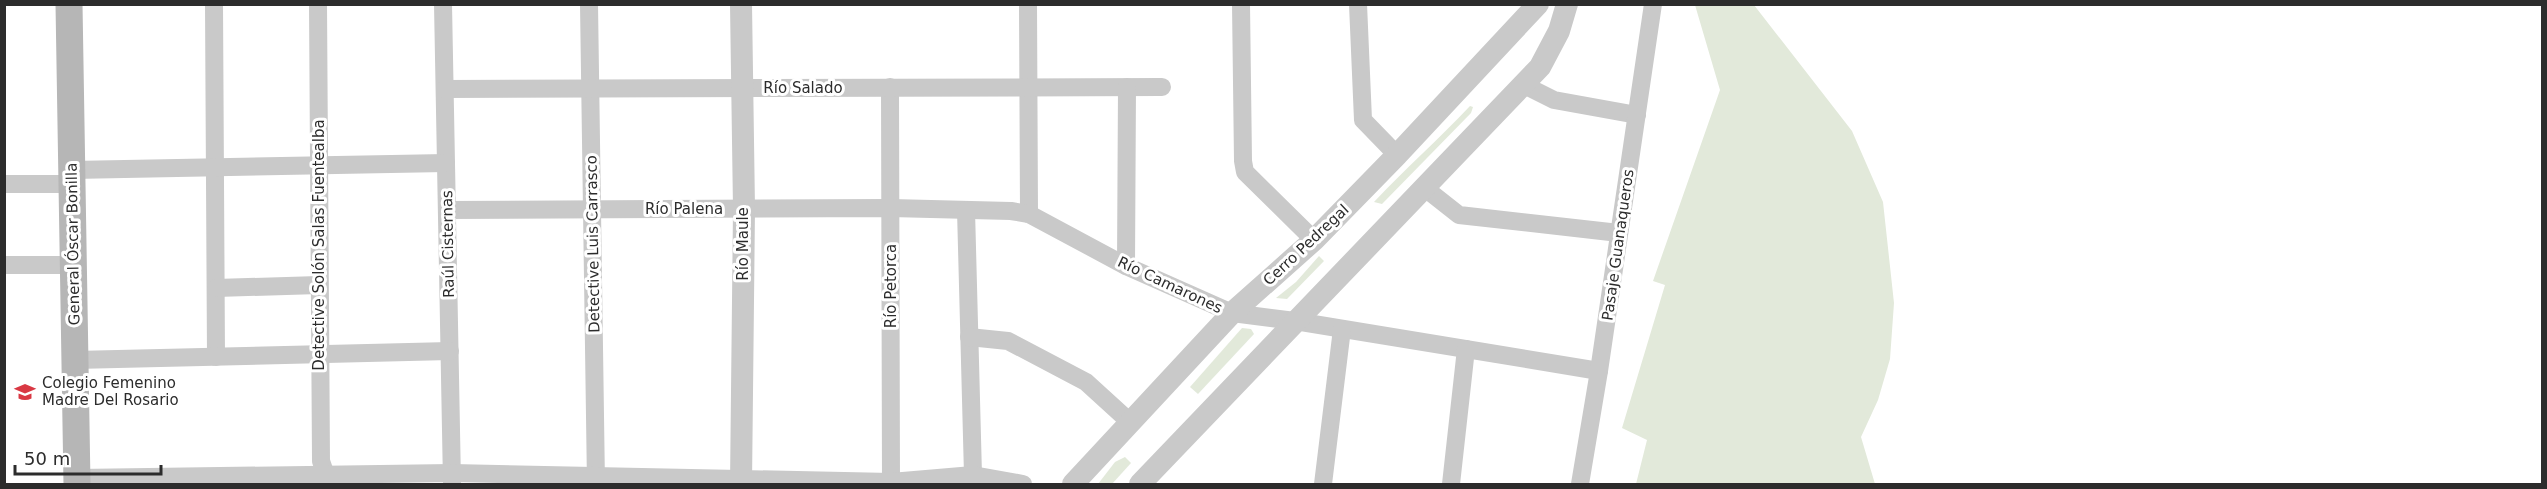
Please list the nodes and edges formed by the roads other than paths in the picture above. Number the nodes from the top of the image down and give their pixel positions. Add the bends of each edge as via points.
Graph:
1 (69, 4) edge
2 (214, 4) edge
3 (318, 4) edge
4 (443, 4) edge
5 (589, 4) edge
6 (741, 4) edge
7 (1028, 4) edge
8 (1241, 4) edge
9 (1358, 4) edge
10 (1538, 4) edge
11 (1567, 4) edge
12 (1653, 4) edge
13 (1524, 85) junction
14 (890, 87) junction
15 (1028, 87) junction
16 (1127, 87) junction
17 (1162, 87) dead end
18 (591, 88) junction
19 (742, 88) junction
20 (445, 89) junction
21 (1637, 115) junction
22 (1397, 155) junction
23 (446, 163) junction
24 (319, 165) junction
25 (215, 167) junction
26 (72, 177) junction
27 (4, 184) edge
28 (1426, 189) junction
29 (744, 208) junction
30 (891, 208) junction
31 (592, 209) junction
32 (447, 210) junction
33 (966, 210) junction
34 (1029, 214) junction
35 (1620, 233) junction
36 (1314, 240) junction
37 (73, 265) junction
38 (4, 266) edge
39 (1126, 266) junction
40 (319, 285) junction
41 (216, 288) junction
42 (1232, 313) junction
43 (1295, 321) junction
44 (1342, 328) junction
45 (969, 337) junction
46 (1466, 349) junction
47 (450, 351) junction
48 (320, 354) junction
49 (216, 357) junction
50 (75, 360) junction
51 (1599, 372) junction
52 (1131, 423) junction
53 (973, 475) junction
54 (452, 478) edge
55 (222, 480) edge
56 (328, 480) edge
57 (596, 480) edge
58 (77, 481) edge
59 (741, 482) edge
60 (891, 483) edge
61 (1023, 484) edge
62 (1073, 484) edge
63 (1140, 484) edge
64 (1323, 484) edge
65 (1451, 484) edge
66 (1580, 484) edge

1 - 26 main road, General Óscar Bonilla
2 - 25 street
3 - 24 street, Detective Solón Salas Fuentealba
4 - 20 street, Raúl Cisternas
5 - 18 street, Detective Luis Carrasco
6 - 19 street, Río Maule
7 - 15 street
8 - 36 street via 1245,172
9 - 22 street via 1364,120
10 - 22 street, Cerro Pedregal
11 - 13 street via 1559,31 1540,67
12 - 21 street, Pasaje Guanaqueros
13 - 21 street via 1554,100
13 - 28 street
14 - 15 street, Río Salado
14 - 19 street, Río Salado
14 - 30 street, Río Petorca
15 - 16 street, Río Salado
15 - 34 street
16 - 17 street, Río Salado
16 - 39 street
18 - 19 street, Río Salado
18 - 20 street, Río Salado
18 - 31 street, Detective Luis Carrasco
19 - 29 street, Río Maule
20 - 23 street, Raúl Cisternas
21 - 35 street, Pasaje Guanaqueros
22 - 36 street, Cerro Pedregal
23 - 24 street
23 - 32 street, Raúl Cisternas
24 - 25 street
24 - 40 street, Detective Solón Salas Fuentealba
25 - 26 street
25 - 41 street
26 - 27 street
26 - 37 main road, General Óscar Bonilla
28 - 35 street via 1459,215
28 - 43 street
29 - 30 street, Río Palena
29 - 31 street, Río Palena
29 - 59 street, Río Maule
30 - 33 street, Río Palena
30 - 60 street, Río Petorca
31 - 32 street, Río Palena
31 - 57 street, Detective Luis Carrasco
32 - 47 street, Raúl Cisternas
33 - 34 street, Río Palena
33 - 45 street
34 - 39 street, Río Camarones
35 - 51 street, Pasaje Guanaqueros
36 - 42 street, Cerro Pedregal
37 - 38 street
37 - 50 main road, General Óscar Bonilla
39 - 42 street, Río Camarones
40 - 41 street
40 - 48 street, Detective Solón Salas Fuentealba
41 - 49 street
42 - 43 street, Río Camarones
42 - 52 street, Cerro Pedregal
43 - 44 street, Río Camarones
43 - 63 street
44 - 46 street, Río Camarones
44 - 64 street
45 - 52 street via 1008,341 1086,382
45 - 53 street
46 - 51 street, Río Camarones
46 - 65 street
47 - 48 street
47 - 54 street, Raúl Cisternas
48 - 49 street
48 - 56 street, Detective Solón Salas Fuentealba via 321,461
49 - 50 street
50 - 58 main road, General Óscar Bonilla
51 - 66 street, Pasaje Guanaqueros
52 - 62 street, Cerro Pedregal
53 - 60 street
53 - 61 street
54 - 56 street
54 - 57 street
55 - 56 street
55 - 58 street
57 - 59 street
59 - 60 street

